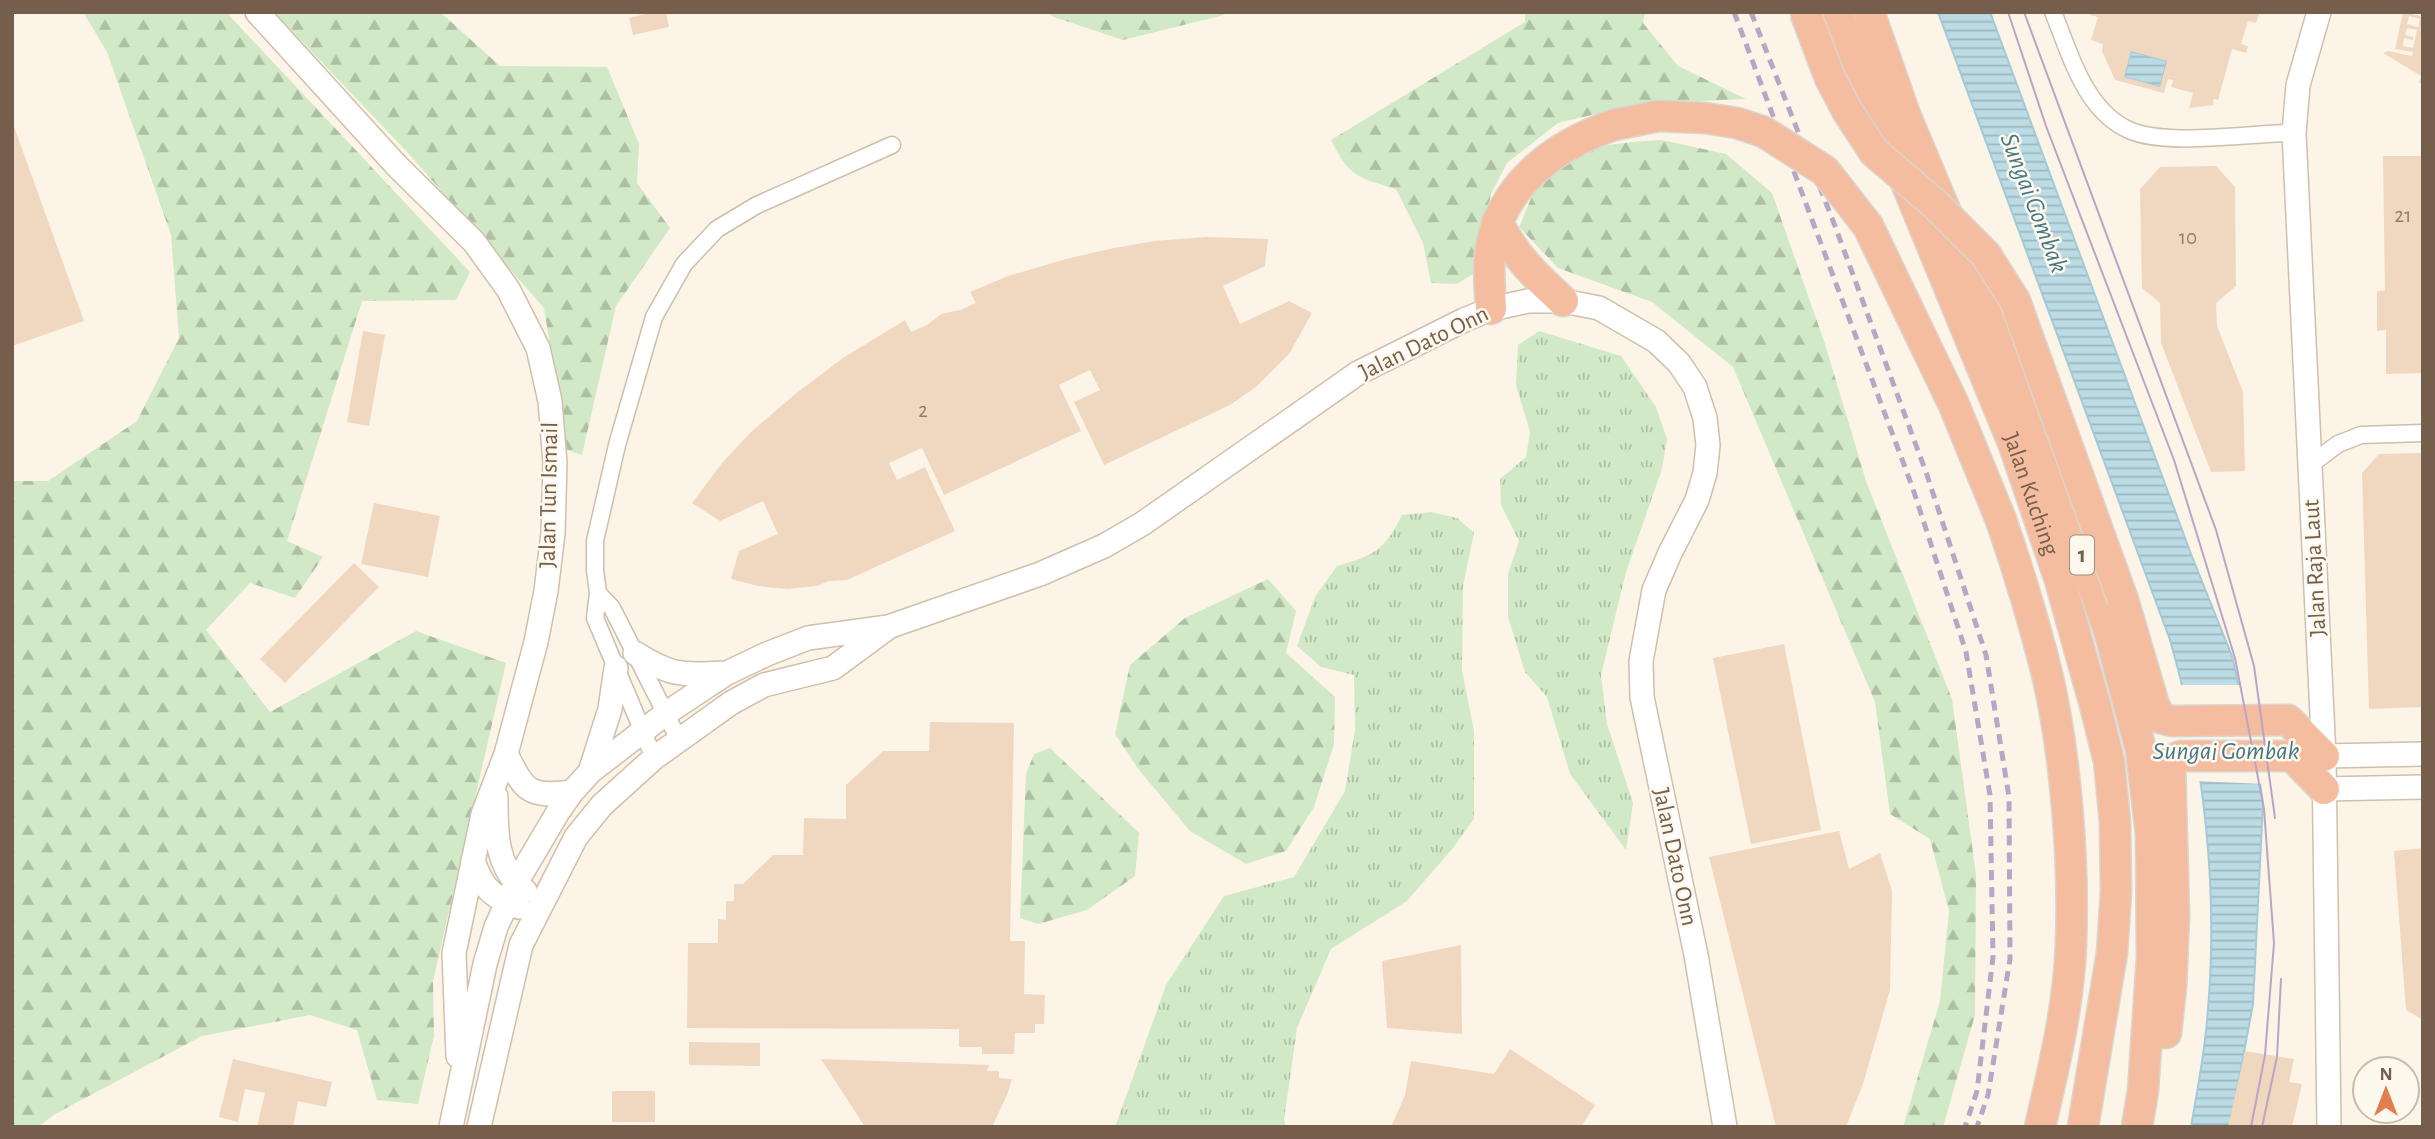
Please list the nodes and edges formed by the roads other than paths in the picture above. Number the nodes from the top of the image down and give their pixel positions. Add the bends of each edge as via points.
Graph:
1 (257, 12) edge
2 (1805, 12) edge
3 (1836, 12) edge
4 (1869, 12) edge
5 (2053, 12) edge
6 (2319, 12) edge
7 (2294, 133) junction
8 (892, 145) dead end
9 (1497, 222) junction
10 (1563, 301) junction
11 (1491, 309) junction
12 (2423, 433) edge
13 (2310, 465) junction
14 (598, 593) junction
15 (888, 627) junction
16 (635, 653) junction
17 (616, 668) junction
18 (727, 673) junction
19 (665, 714) junction
20 (642, 732) junction
21 (679, 740) junction
22 (506, 754) junction
23 (2423, 754) edge
24 (2324, 757) junction
25 (654, 758) junction
26 (590, 772) junction
27 (496, 784) junction
28 (2423, 787) edge
29 (2325, 789) junction
30 (572, 792) junction
31 (472, 860) junction
32 (511, 893) junction
33 (538, 909) junction
34 (460, 1081) junction
35 (485, 1092) junction
36 (451, 1127) edge
37 (479, 1127) edge
38 (496, 1127) edge
39 (1725, 1127) edge
40 (2040, 1127) edge
41 (2083, 1127) edge
42 (2137, 1127) edge
43 (2152, 1127) edge
44 (2329, 1127) edge

1 - 22 street, Jalan Tun Ismail via 397,166 474,242 508,289 538,348 550,401 555,463 552,533 536,642
2 - 24 highway, bridge via 1830,78 1874,152 1986,255 2015,301 2123,600 2160,718 2288,720
3 - 41 highway, Jalan Kuching / 1 via 2014,446 2060,580 2109,761 2116,822 2112,953
4 - 42 highway, Jalan Kuching / 1 via 1904,112 1992,320 2079,546 2109,630 2141,750 2151,834 2152,958
5 - 7 street via 2089,93 2105,115 2129,130 2176,138
6 - 7 street, Jalan Raja Laut via 2298,85
7 - 13 street, Jalan Raja Laut
8 - 14 street via 757,205 717,229 684,264 654,317 617,445 595,541
9 - 10 highway via 1511,248
9 - 11 highway via 1490,254
9 - 40 highway, bridge via 1521,183 1557,152 1614,125 1658,116 1705,118 1764,132 1825,171 1868,226 1954,405 2001,520 2048,681 2069,843 2071,944 2066,1001
10 - 11 street, Jalan Dato Onn via 1528,301
10 - 39 street, Jalan Dato Onn via 1599,308 1656,341 1695,387 1705,418 1705,473 1654,590 1640,661 1642,696 1696,955
11 - 15 street, Jalan Dato Onn via 1358,373 1104,546
12 - 13 street via 2361,435 2338,444
13 - 24 street, Jalan Raja Laut
14 - 16 street via 612,608
14 - 17 street via 595,618
15 - 18 street, Jalan Dato Onn via 808,638
15 - 21 street, Jalan Dato Onn via 833,668 764,685
16 - 18 street via 676,674
16 - 19 street
17 - 20 street
17 - 26 street via 610,709
18 - 19 street, Jalan Dato Onn
19 - 20 street, Jalan Dato Onn
19 - 21 street
20 - 25 street
20 - 26 street
21 - 25 street, Jalan Dato Onn
22 - 27 street, Jalan Tun Ismail
22 - 30 street via 528,789 542,795
23 - 24 street
24 - 29 street, Jalan Raja Laut
25 - 33 street via 602,805 576,837
26 - 30 street
27 - 31 street, Jalan Tun Ismail
27 - 32 street, Jalan Tun Ismail via 497,846
28 - 29 street
29 - 43 highway via 2292,757 2181,757 2172,761 2171,986 2160,1095
29 - 44 street, Jalan Raja Laut
30 - 32 street
31 - 32 street, Jalan Tun Ismail via 489,891
31 - 34 street via 454,953
32 - 33 street, Jalan Tun Ismail
32 - 34 street via 485,964
33 - 35 street via 521,945
34 - 36 street
35 - 37 street
35 - 38 street

